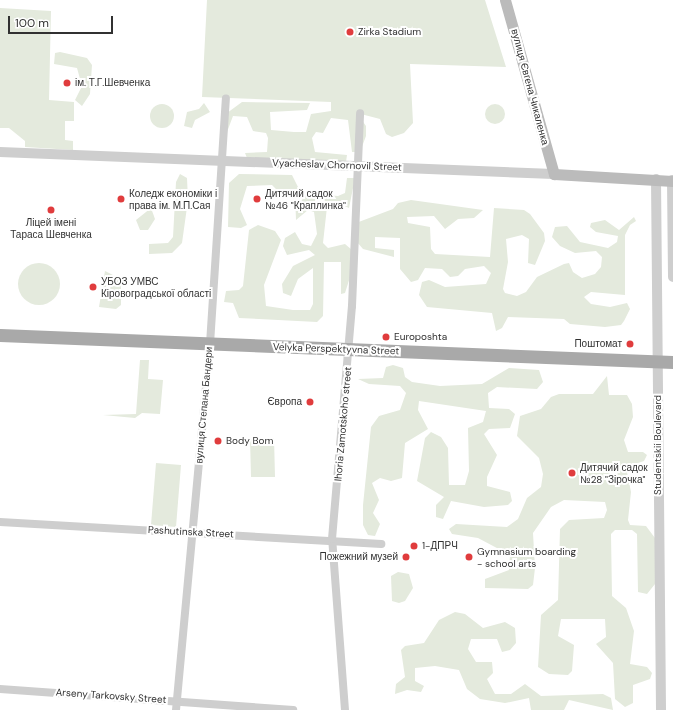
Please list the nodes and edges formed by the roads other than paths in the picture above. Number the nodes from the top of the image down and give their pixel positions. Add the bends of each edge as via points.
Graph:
1 (505, 0) edge
2 (226, 99) dead end
3 (360, 113) dead end
4 (0, 152) edge
5 (224, 161) junction
6 (358, 166) junction
7 (554, 174) junction
8 (656, 180) junction
9 (673, 180) edge
10 (673, 278) edge
11 (0, 335) edge
12 (210, 344) junction
13 (349, 350) junction
14 (657, 361) junction
15 (673, 362) edge
16 (0, 522) edge
17 (191, 532) junction
18 (332, 539) junction
19 (381, 544) dead end
20 (0, 689) edge
21 (177, 701) junction
22 (176, 710) edge
23 (293, 710) edge
24 (345, 710) edge
25 (661, 710) edge

1 - 7 main road, вулиця Євгена Чикаленка
2 - 5 street, вулиця Степана Бандери
3 - 6 street, Ihoria Zamotskoho street
4 - 5 street, Vyacheslav Chornovil Street
5 - 6 street, Vyacheslav Chornovil Street
5 - 12 street, вулиця Степана Бандери
6 - 7 street, Vyacheslav Chornovil Street
6 - 13 street, Ihoria Zamotskoho street
7 - 8 main road, Vyacheslav Chornovil Street
8 - 9 main road, Vyacheslav Chornovil Street
8 - 14 street, Studentskii Boulevard
9 - 10 street
11 - 12 main road, Velyka Perspektyvna Street
12 - 13 main road, Velyka Perspektyvna Street
12 - 17 street, вулиця Степана Бандери
13 - 14 main road, Velyka Perspektyvna Street
13 - 18 street, Ihoria Zamotskoho street
14 - 15 main road, Velyka Perspektyvna Street
14 - 25 street, Studentskii Boulevard
16 - 17 street, Pashutinska Street
17 - 18 street, Pashutinska Street
17 - 21 street, вулиця Степана Бандери
18 - 19 street, Pashutinska Street
18 - 24 street, Ihoria Zamotskoho street
20 - 21 street, Arseny Tarkovsky Street
21 - 22 street, вулиця Степана Бандери
21 - 23 street, Arseny Tarkovsky Street

